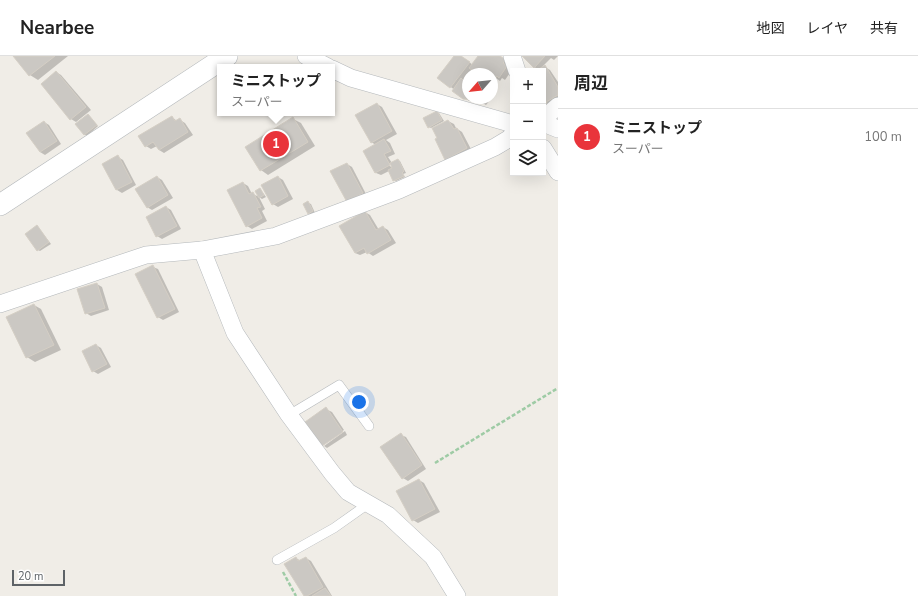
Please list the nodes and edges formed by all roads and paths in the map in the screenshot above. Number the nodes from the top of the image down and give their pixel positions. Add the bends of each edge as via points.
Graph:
1 (227, 56) edge
2 (306, 56) edge
3 (512, 56) edge
4 (322, 64) edge
5 (516, 68) edge
6 (335, 70) edge
7 (558, 106) edge
8 (546, 117) edge
9 (510, 123) edge
10 (546, 124) edge
11 (558, 129) edge
12 (510, 138) edge
13 (546, 153) edge
14 (558, 172) edge
15 (0, 205) edge
16 (202, 250) junction
17 (0, 304) edge
18 (558, 388) edge
19 (290, 415) junction
20 (369, 426) dead end
21 (435, 463) dead end
22 (368, 504) junction
23 (277, 560) joint
24 (296, 596) edge
25 (457, 596) edge

1 - 15 street
2 - 4 street
3 - 5 street
6 - 9 street via 351,78
7 - 8 street
10 - 11 street
12 - 16 street via 413,184 284,234
13 - 14 street
16 - 17 street via 146,255
16 - 19 street via 235,333
18 - 21 path
19 - 20 lane via 339,385
19 - 22 street via 348,492
22 - 23 lane via 334,528
22 - 25 street via 388,516 433,557
23 - 24 path

